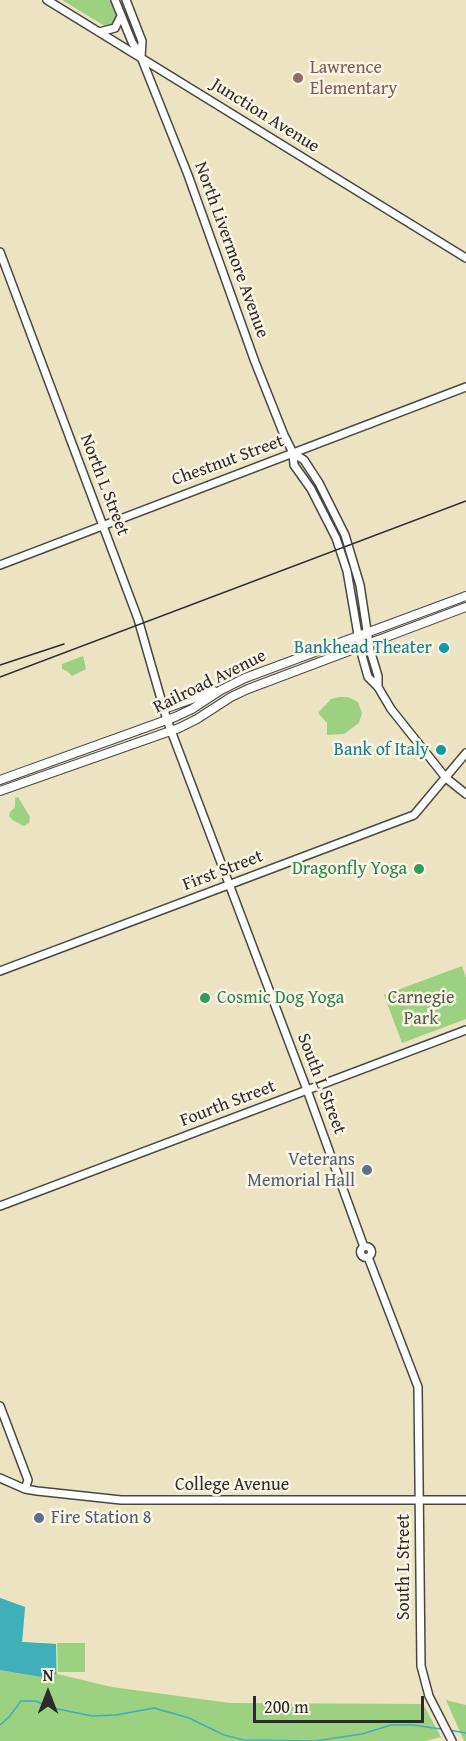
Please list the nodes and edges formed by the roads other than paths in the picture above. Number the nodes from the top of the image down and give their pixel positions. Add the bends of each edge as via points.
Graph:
1 (47, 0) edge
2 (115, 0) edge
3 (126, 0) edge
4 (121, 16) junction
5 (99, 32) junction
6 (141, 57) junction
7 (0, 252) edge
8 (466, 258) edge
9 (466, 387) edge
10 (293, 453) junction
11 (103, 525) junction
12 (0, 565) edge
13 (466, 596) edge
14 (466, 608) edge
15 (368, 632) junction
16 (359, 635) junction
17 (369, 643) junction
18 (360, 646) junction
19 (230, 685) junction
20 (378, 687) junction
21 (164, 709) junction
22 (167, 720) junction
23 (171, 730) junction
24 (466, 753) edge
25 (446, 778) junction
26 (0, 780) edge
27 (0, 791) edge
28 (466, 794) edge
29 (229, 884) junction
30 (0, 971) edge
31 (466, 1030) edge
32 (307, 1090) junction
33 (0, 1206) edge
34 (0, 1406) edge
35 (0, 1478) edge
36 (25, 1489) junction
37 (419, 1500) junction
38 (466, 1500) edge
39 (452, 1741) edge

1 - 5 street, Junction Avenue
2 - 4 street, North Livermore Avenue
3 - 6 street, North Livermore Avenue via 142,41
4 - 5 street via 115,28
4 - 6 street, North Livermore Avenue
5 - 6 street, Junction Avenue
6 - 8 street, Junction Avenue
6 - 10 street, North Livermore Avenue
7 - 11 street, North L Street
9 - 10 street, Chestnut Street
10 - 11 street, Chestnut Street
10 - 15 street, North Livermore Avenue via 304,460 337,516 356,568
10 - 16 street, North Livermore Avenue via 294,465 336,538 347,571
11 - 12 street, Chestnut Street
11 - 21 street, North L Street via 140,624
13 - 15 main road, Railroad Avenue
14 - 17 main road, Railroad Avenue
15 - 16 main road, Railroad Avenue
15 - 17 street, North Livermore Avenue
16 - 18 street, North Livermore Avenue
16 - 19 main road, Railroad Avenue
17 - 18 main road, Railroad Avenue
17 - 20 street, North Livermore Avenue
18 - 20 street, North Livermore Avenue via 368,677
18 - 23 main road, Railroad Avenue via 239,693
19 - 21 main road
19 - 22 main road, Railroad Avenue
20 - 25 street, North Livermore Avenue via 390,709
21 - 22 street, North L Street
22 - 23 street, North L Street
22 - 26 main road, Railroad Avenue
23 - 27 main road, Railroad Avenue
23 - 29 street, South L Street
24 - 25 street, First Street
25 - 28 street, North Livermore Avenue
25 - 29 street, First Street via 414,815
29 - 30 street, First Street
29 - 32 street, South L Street
31 - 32 street, Fourth Street
32 - 33 street, Fourth Street
32 - 37 street, South L Street via 364,1247 361,1254 368,1257 418,1387
34 - 36 street via 28,1480
35 - 36 street, College Avenue
36 - 37 street, College Avenue via 121,1500
37 - 38 street, College Avenue
37 - 39 street, South L Street via 421,1666 428,1691

